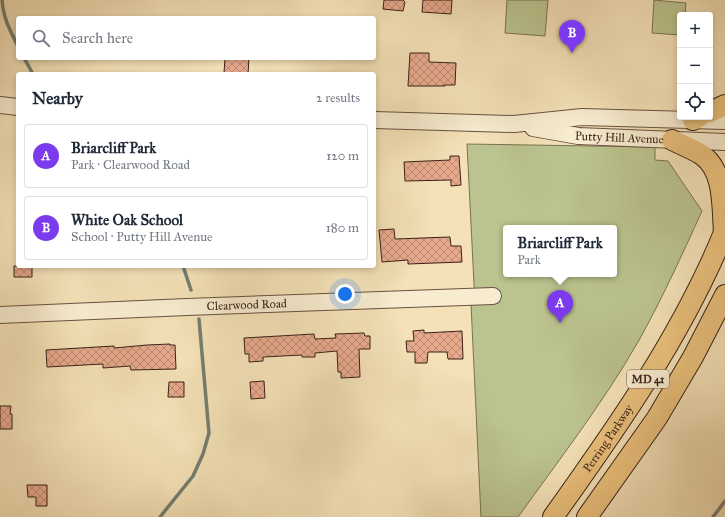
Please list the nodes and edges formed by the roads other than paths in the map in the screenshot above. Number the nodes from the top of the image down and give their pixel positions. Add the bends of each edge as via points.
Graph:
1 (0, 105) edge
2 (725, 105) edge
3 (16, 107) edge
4 (713, 110) edge
5 (677, 116) edge
6 (713, 119) edge
7 (376, 120) edge
8 (725, 121) edge
9 (514, 124) junction
10 (672, 140) junction
11 (725, 142) edge
12 (724, 231) edge
13 (725, 295) edge
14 (493, 296) dead end
15 (0, 315) edge
16 (553, 517) edge
17 (586, 517) edge

1 - 3 street
2 - 4 main road
5 - 9 street, Putty Hill Avenue via 582,117
6 - 8 street, Putty Hill Avenue
7 - 9 street, Putty Hill Avenue
9 - 10 street, Putty Hill Avenue via 578,136
10 - 11 street, Putty Hill Avenue
10 - 12 main road via 703,156 712,164 721,193
12 - 16 main road, Perring Parkway / MD 41 via 699,289 670,343 614,431
13 - 17 main road, MD 41 via 657,418
14 - 15 street, Clearwood Road

